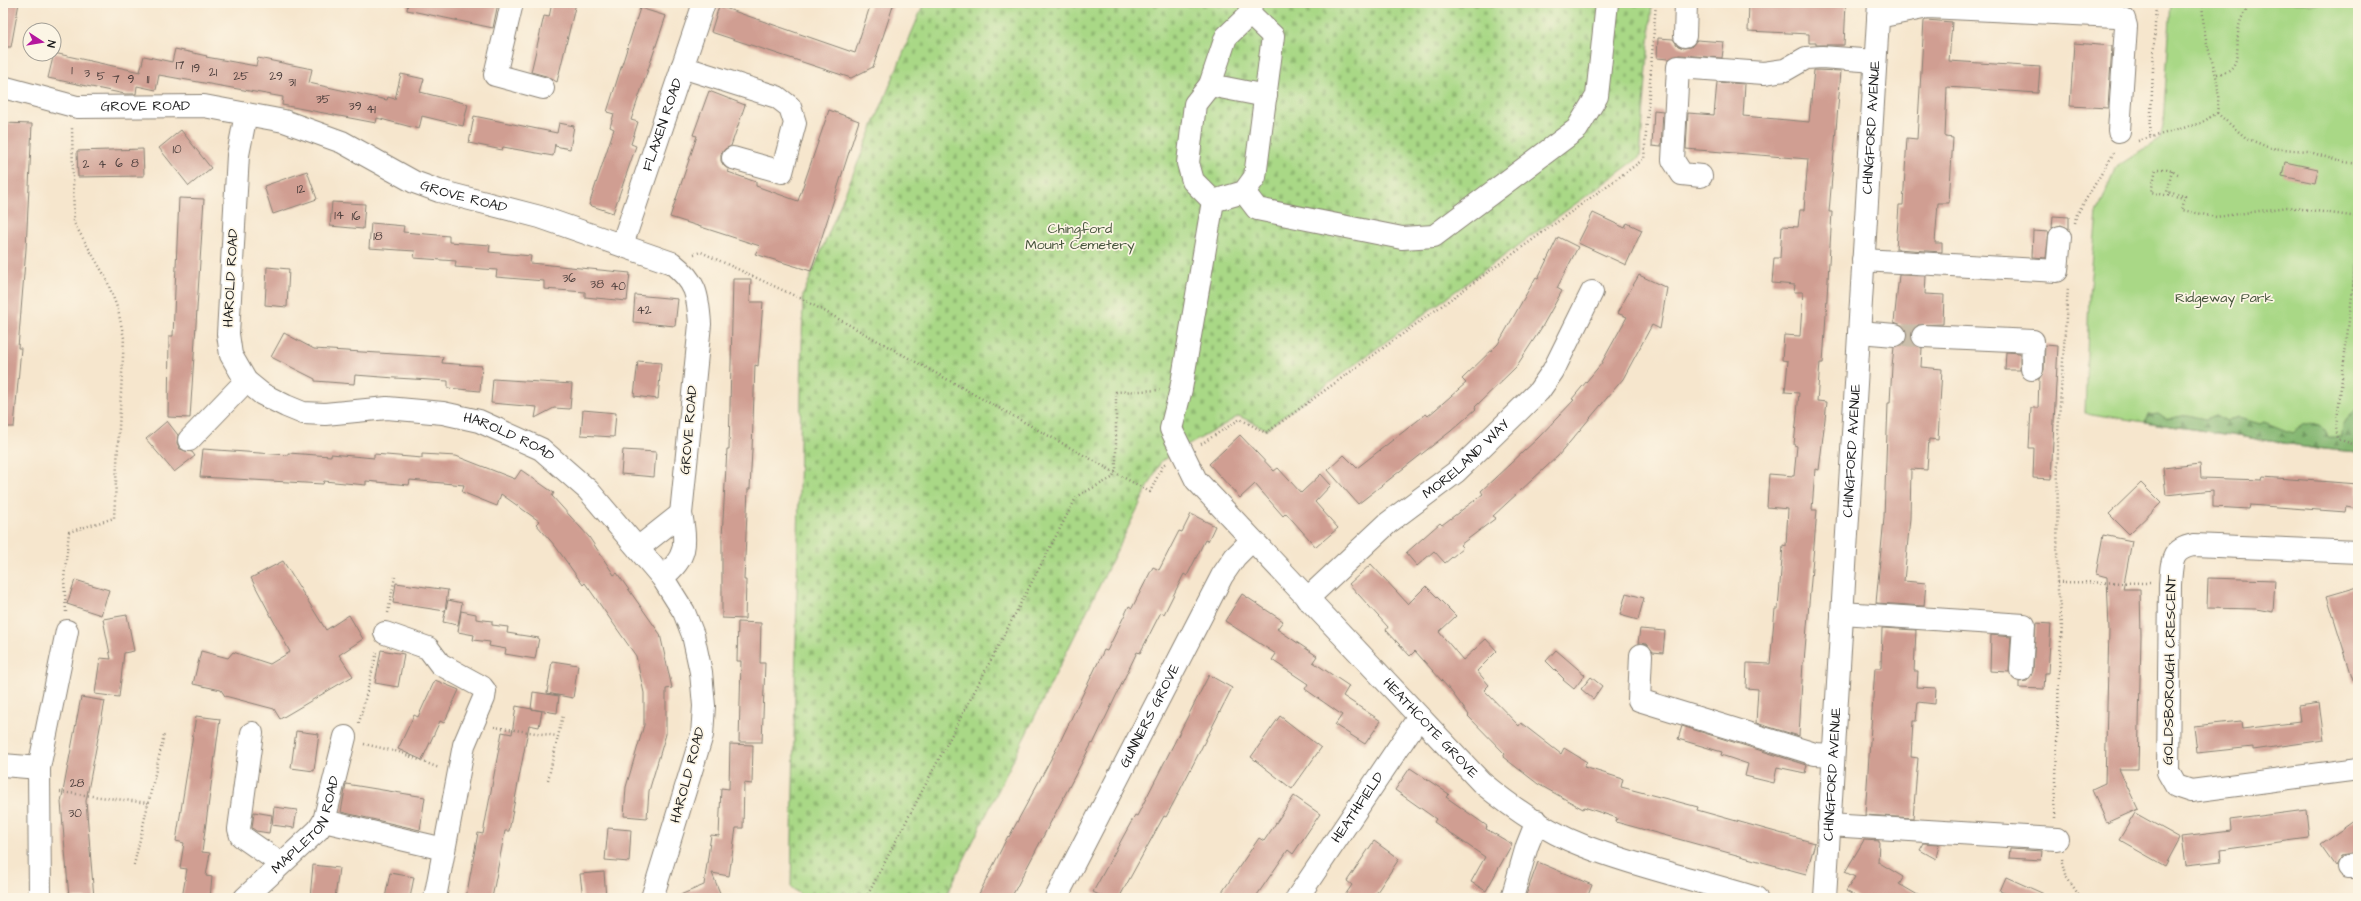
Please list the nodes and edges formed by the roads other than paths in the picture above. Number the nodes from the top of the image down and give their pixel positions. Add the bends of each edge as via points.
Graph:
1 (512, 3) edge
2 (704, 3) edge
3 (1607, 3) edge
4 (1686, 3) edge
5 (1991, 6) edge
6 (1250, 8) edge
7 (1878, 10) edge
8 (1685, 36) dead end
9 (1875, 61) junction
10 (682, 67) junction
11 (1210, 84) junction
12 (3, 87) edge
13 (543, 88) dead end
14 (1266, 96) junction
15 (246, 114) junction
16 (2124, 141) road end
17 (733, 158) dead end
18 (1701, 176) dead end
19 (1244, 192) junction
20 (1213, 201) junction
21 (2068, 230) road end
22 (622, 246) junction
23 (1863, 260) junction
24 (1592, 292) dead end
25 (1859, 332) junction
26 (1895, 334) tunnel mouth
27 (1923, 336) tunnel mouth
28 (2032, 369) dead end
29 (246, 381) junction
30 (189, 440) dead end
31 (681, 514) junction
32 (1252, 540) junction
33 (638, 548) junction
34 (2358, 552) edge
35 (662, 578) junction
36 (1307, 599) junction
37 (1842, 613) junction
38 (67, 630) road end
39 (385, 633) road end
40 (1641, 655) dead end
41 (2021, 670) dead end
42 (1419, 717) junction
43 (252, 733) dead end
44 (348, 740) road end
45 (1833, 755) junction
46 (3, 765) edge
47 (2358, 769) edge
48 (38, 778) junction
49 (324, 821) junction
50 (1537, 822) junction
51 (1829, 825) junction
52 (2057, 839) road end
53 (444, 849) junction
54 (280, 863) junction
55 (40, 898) edge
56 (245, 898) edge
57 (435, 898) edge
58 (652, 898) edge
59 (1056, 898) edge
60 (1297, 898) edge
61 (1512, 898) edge
62 (1756, 898) edge
63 (1825, 898) edge

1 - 13 street via 495,75
2 - 10 street, FLAXEN ROAD
3 - 19 street via 1597,96 1577,129 1434,236 1402,238 1257,209
4 - 8 street
5 - 7 street
5 - 16 street via 2116,16 2124,19
6 - 11 street via 1226,37
6 - 14 street via 1273,36
7 - 9 street, CHINGFORD AVENUE
9 - 18 street via 1822,56 1806,58 1785,70 1764,73 1678,67 1673,160 1682,174
9 - 23 street, CHINGFORD AVENUE
10 - 17 street via 777,97 790,107 795,123 782,172
10 - 22 street, FLAXEN ROAD
11 - 14 street
11 - 20 street via 1195,104 1188,163 1193,181
12 - 15 street, GROVE ROAD via 77,107 204,106
14 - 19 street via 1255,177
15 - 22 street, GROVE ROAD via 284,121 342,142 414,182 439,191 540,217
15 - 29 street, HAROLD ROAD via 238,155 228,334 231,354
19 - 20 street
20 - 32 street, HEATHCOTE GROVE via 1181,389 1170,429 1196,480
21 - 23 street via 2057,271
22 - 31 street, GROVE ROAD via 672,263 687,275 698,303 700,324
23 - 25 street, CHINGFORD AVENUE
24 - 36 street, MORELAND WAY via 1553,371 1534,396 1456,472 1388,523
25 - 26 street
25 - 37 street, CHINGFORD AVENUE
27 - 28 street via 2033,341
29 - 30 street
29 - 33 street, HAROLD ROAD via 262,394 303,413 325,414 387,408 416,409 479,421 508,432 541,449 588,490
31 - 33 street
31 - 35 street, GROVE ROAD via 686,536 683,554 674,569
32 - 36 street, HEATHCOTE GROVE
32 - 59 street, GUNNERS GROVE via 1235,557 1222,576
33 - 35 street, HAROLD ROAD
34 - 47 street, GOLDSBOROUGH CRESCENT via 2194,545 2185,546 2172,559 2168,772 2176,786 2191,791
35 - 58 street, HAROLD ROAD via 684,612 693,635 701,672 704,706 702,735
36 - 42 street, HEATHCOTE GROVE
37 - 41 street via 2024,625
37 - 45 street, CHINGFORD AVENUE
38 - 48 street
39 - 53 street via 428,648 440,664 485,691 464,745
40 - 45 street via 1639,700 1815,754
42 - 50 street, HEATHCOTE GROVE via 1481,782 1507,804
42 - 60 street, HEATHFIELD
43 - 54 street via 240,836
44 - 49 street, MAPLETON ROAD
45 - 51 street, CHINGFORD AVENUE
46 - 48 street
48 - 55 street
49 - 53 street
49 - 54 street, MAPLETON ROAD via 318,830
50 - 61 street
50 - 62 street, HEATHCOTE GROVE via 1582,846 1624,861
51 - 52 street
51 - 63 street, CHINGFORD AVENUE
53 - 57 street
54 - 56 street, MAPLETON ROAD

